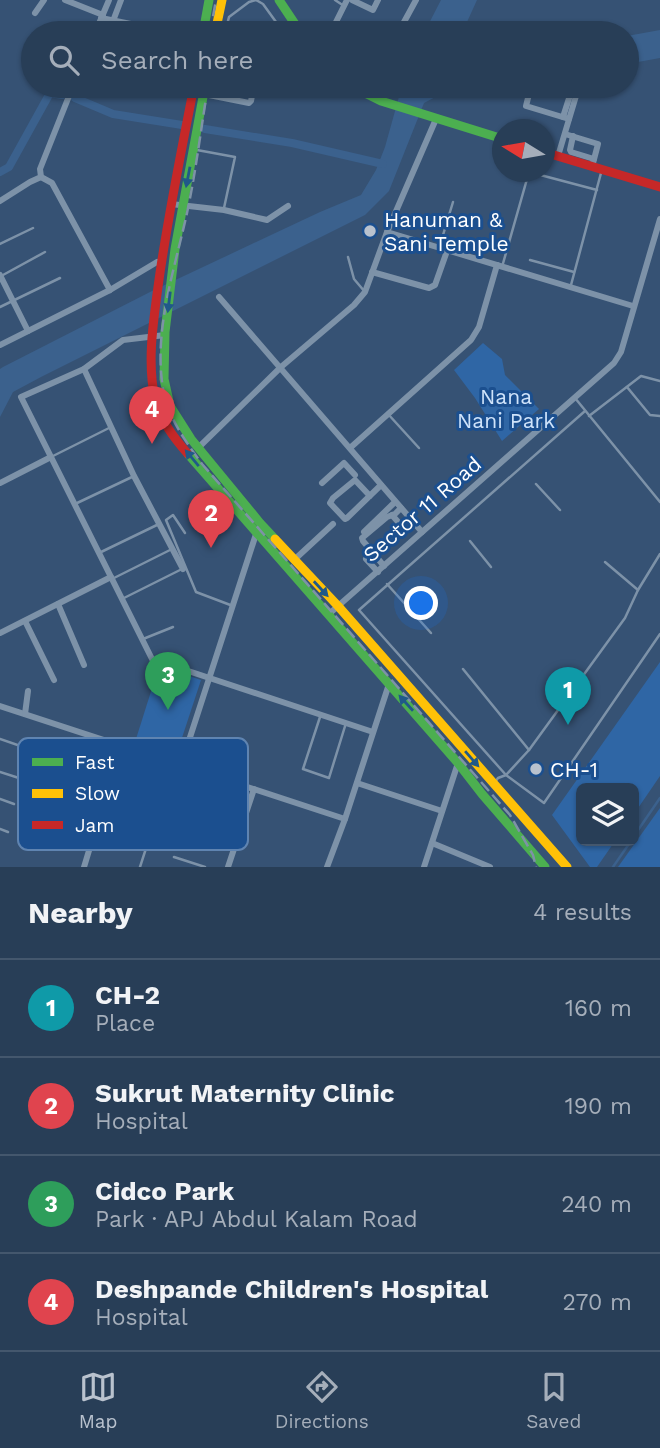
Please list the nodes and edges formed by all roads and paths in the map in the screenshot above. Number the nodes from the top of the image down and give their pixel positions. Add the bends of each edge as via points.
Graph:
1 (44, 0) edge
2 (65, 0) edge
3 (109, 0) edge
4 (121, 0) edge
5 (209, 0) edge
6 (222, 0) edge
7 (256, 0) edge
8 (335, 0) edge
9 (378, 0) edge
10 (416, 0) edge
11 (281, 1) edge
12 (351, 1) edge
13 (34, 13) dead end
14 (102, 17) junction
15 (100, 21) edge
16 (113, 21) joint
17 (205, 21) edge
18 (218, 21) edge
19 (228, 21) edge
20 (275, 21) edge
21 (294, 21) edge
22 (338, 21) edge
23 (405, 21) edge
24 (68, 98) edge
25 (192, 98) edge
26 (203, 98) edge
27 (232, 98) edge
28 (252, 98) edge
29 (377, 98) edge
30 (528, 98) edge
31 (570, 98) edge
32 (574, 98) edge
33 (566, 118) junction
34 (436, 119) junction
35 (565, 134) junction
36 (492, 136) edge
37 (573, 136) junction
38 (555, 148) edge
39 (194, 149) junction
40 (555, 155) edge
41 (593, 163) junction
42 (602, 170) junction
43 (41, 177) junction
44 (555, 177) edge
45 (526, 182) edge
46 (660, 187) edge
47 (597, 190) junction
48 (0, 201) edge
49 (453, 202) dead end
50 (172, 204) junction
51 (183, 205) junction
52 (288, 206) dead end
53 (224, 210) junction
54 (660, 219) edge
55 (33, 228) dead end
56 (387, 232) junction
57 (0, 244) edge
58 (439, 248) junction
59 (447, 251) junction
60 (45, 252) dead end
61 (348, 257) dead end
62 (530, 260) dead end
63 (160, 265) junction
64 (500, 266) junction
65 (372, 272) junction
66 (575, 272) junction
67 (0, 276) edge
68 (60, 278) dead end
69 (571, 288) junction
70 (110, 290) junction
71 (365, 292) junction
72 (219, 297) dead end
73 (13, 301) junction
74 (633, 306) junction
75 (0, 307) edge
76 (28, 331) junction
77 (153, 333) junction
78 (165, 333) junction
79 (0, 345) edge
80 (281, 368) junction
81 (84, 369) junction
82 (660, 382) edge
83 (627, 387) junction
84 (575, 398) junction
85 (585, 411) junction
86 (388, 414) junction
87 (589, 416) junction
88 (660, 416) edge
89 (113, 427) junction
90 (419, 447) dead end
91 (198, 448) junction
92 (350, 448) junction
93 (51, 457) junction
94 (364, 466) junction
95 (355, 475) junction
96 (134, 476) junction
97 (0, 483) edge
98 (322, 483) dead end
99 (537, 484) dead end
100 (382, 486) junction
101 (331, 496) dead end
102 (370, 496) junction
103 (396, 502) junction
104 (660, 502) edge
105 (75, 505) junction
106 (401, 508) junction
107 (560, 510) dead end
108 (392, 515) junction
109 (349, 519) dead end
110 (399, 523) dead end
111 (160, 524) junction
112 (332, 524) dead end
113 (258, 528) junction
114 (363, 532) dead end
115 (185, 533) dead end
116 (422, 533) junction
117 (470, 541) dead end
118 (172, 549) junction
119 (99, 553) junction
120 (660, 554) edge
121 (366, 559) dead end
122 (294, 560) junction
123 (605, 562) dead end
124 (384, 566) junction
125 (491, 567) dead end
126 (183, 569) joint
127 (378, 572) junction
128 (112, 578) junction
129 (387, 584) junction
130 (638, 590) junction
131 (122, 599) junction
132 (58, 604) junction
133 (233, 606) junction
134 (338, 606) junction
135 (329, 614) junction
136 (25, 621) junction
137 (173, 627) dead end
138 (431, 633) dead end
139 (0, 634) edge
140 (660, 634) edge
141 (143, 639) junction
142 (84, 665) dead end
143 (463, 669) dead end
144 (209, 678) junction
145 (54, 680) dead end
146 (389, 684) junction
147 (28, 691) dead end
148 (0, 706) edge
149 (25, 714) junction
150 (321, 715) junction
151 (346, 723) junction
152 (373, 732) junction
153 (0, 738) edge
154 (99, 738) edge
155 (190, 738) edge
156 (18, 745) edge
157 (529, 750) junction
158 (458, 763) junction
159 (0, 772) edge
160 (506, 775) junction
161 (18, 778) edge
162 (357, 783) junction
163 (494, 783) junction
164 (248, 787) edge
165 (254, 789) junction
166 (482, 794) junction
167 (0, 800) edge
168 (14, 804) dead end
169 (248, 806) edge
170 (442, 811) junction
171 (345, 819) junction
172 (0, 829) edge
173 (8, 832) dead end
174 (432, 843) junction
175 (90, 850) edge
176 (146, 850) edge
177 (233, 850) edge
178 (174, 857) dead end
179 (84, 867) edge
180 (140, 867) edge
181 (205, 867) edge
182 (228, 867) edge
183 (327, 867) edge
184 (424, 867) edge
185 (490, 867) edge
186 (545, 867) edge
187 (567, 867) edge

1 - 13 street
2 - 14 street
3 - 14 street
4 - 16 street
5 - 17 main road
6 - 18 main road
7 - 19 lane
7 - 20 lane
8 - 12 lane
9 - 12 street via 373,10
10 - 23 street
11 - 21 main road
12 - 22 street
14 - 15 street
14 - 16 street
24 - 43 street via 40,169
25 - 50 main road
26 - 39 main road
27 - 28 street via 249,103
29 - 34 main road
30 - 33 street via 526,106
31 - 33 street
32 - 33 street
33 - 35 street
34 - 36 main road
34 - 56 street
35 - 37 street
35 - 38 street
37 - 41 street via 571,152
37 - 41 street via 598,144
39 -> 51 main road
39 - 53 lane via 235,157
40 - 41 main road
41 - 42 main road
42 - 46 main road
42 - 47 lane
43 - 48 street
43 - 70 street via 52,183
44 - 47 lane
45 - 64 lane
47 - 66 lane
49 - 58 lane
50 - 51 street
50 - 63 main road
51 - 53 street
51 -> 78 main road
52 - 53 street via 267,219
54 - 74 street, Sector 11 Road
55 - 57 lane
56 - 58 street
56 - 65 street
58 - 59 street
59 - 64 street
59 - 65 street via 432,287
60 - 67 lane
61 - 71 lane via 354,279
62 - 66 lane
63 - 70 street
63 - 77 main road
64 - 69 street
64 - 86 street via 471,340
65 - 71 street
66 - 69 lane
67 - 73 street
68 - 73 lane
69 - 74 street
70 - 76 street
71 - 80 street
72 - 80 street
73 - 75 lane
73 - 76 street
74 - 84 street, Sector 11 Road via 621,352
76 - 79 street
77 - 78 street
77 - 81 street via 122,340
113 -> 77 main road via 181,446 159,411
78 - 91 main road via 167,397
80 - 91 street
80 - 92 street
81 - 89 street
81 - 93 street via 21,397
82 - 83 lane via 640,376
83 - 87 lane
83 - 88 lane via 650,415
84 - 85 lane
84 - 116 street, Sector 11 Road
85 - 87 lane
85 - 129 lane
86 - 90 lane
86 - 92 street
87 - 104 lane
89 - 93 lane
89 - 96 street
91 - 113 main road
92 - 94 street
93 - 97 street
93 - 105 street
94 - 95 street
94 - 100 street
95 - 98 street via 344,463
95 - 101 street
96 - 105 lane
96 - 111 street
99 - 107 lane
100 - 102 street
100 - 103 street
100 - 109 street
102 - 102 street via 345,519 330,503 355,480
103 - 106 street
103 - 114 street
105 - 119 street
106 - 108 street
106 - 116 street
108 - 110 street
108 - 124 street via 362,540
111 - 118 street
111 - 119 lane
112 - 122 street
113 - 122 main road
113 - 133 street
113 - 135 main road
115 - 133 lane via 173,515 166,520 196,592
116 - 124 street, Sector 11 Road
117 - 125 lane
118 - 126 street
118 - 128 lane
119 - 128 street
120 - 130 lane
121 - 127 street
122 -> 134 main road
123 - 130 lane
124 - 127 street, Sector 11 Road
126 - 131 lane
127 - 134 street, Sector 11 Road
128 - 131 street
128 - 132 street
129 - 138 lane
129 - 160 lane via 359,610
130 - 157 lane via 625,618
131 - 141 street
132 - 136 street
132 - 142 street
133 - 144 street
134 - 135 street, Sector 11 Road
134 -> 163 main road
135 - 146 main road
136 - 139 street
136 - 145 street
137 - 141 lane
140 - 160 lane via 544,803
141 - 144 street via 152,659
143 - 157 lane
144 - 150 street
144 - 155 street
146 - 152 street
158 -> 146 main road
147 - 149 street
148 - 149 street
149 - 154 street
150 - 151 street
150 - 151 lane via 303,769 329,778
151 - 152 street
152 - 162 street
153 - 156 lane
157 - 160 lane
158 - 166 main road
158 - 170 street
159 - 161 lane
160 - 163 lane
162 - 170 street
162 - 171 street
163 - 166 street
163 - 187 main road
164 - 165 street
165 - 169 street
165 - 171 street
166 - 186 main road
167 - 168 lane
170 - 174 street
171 - 183 street
172 - 173 lane
174 - 184 street
174 - 185 street
175 - 179 street
176 - 180 lane
177 - 182 street
178 - 181 lane

